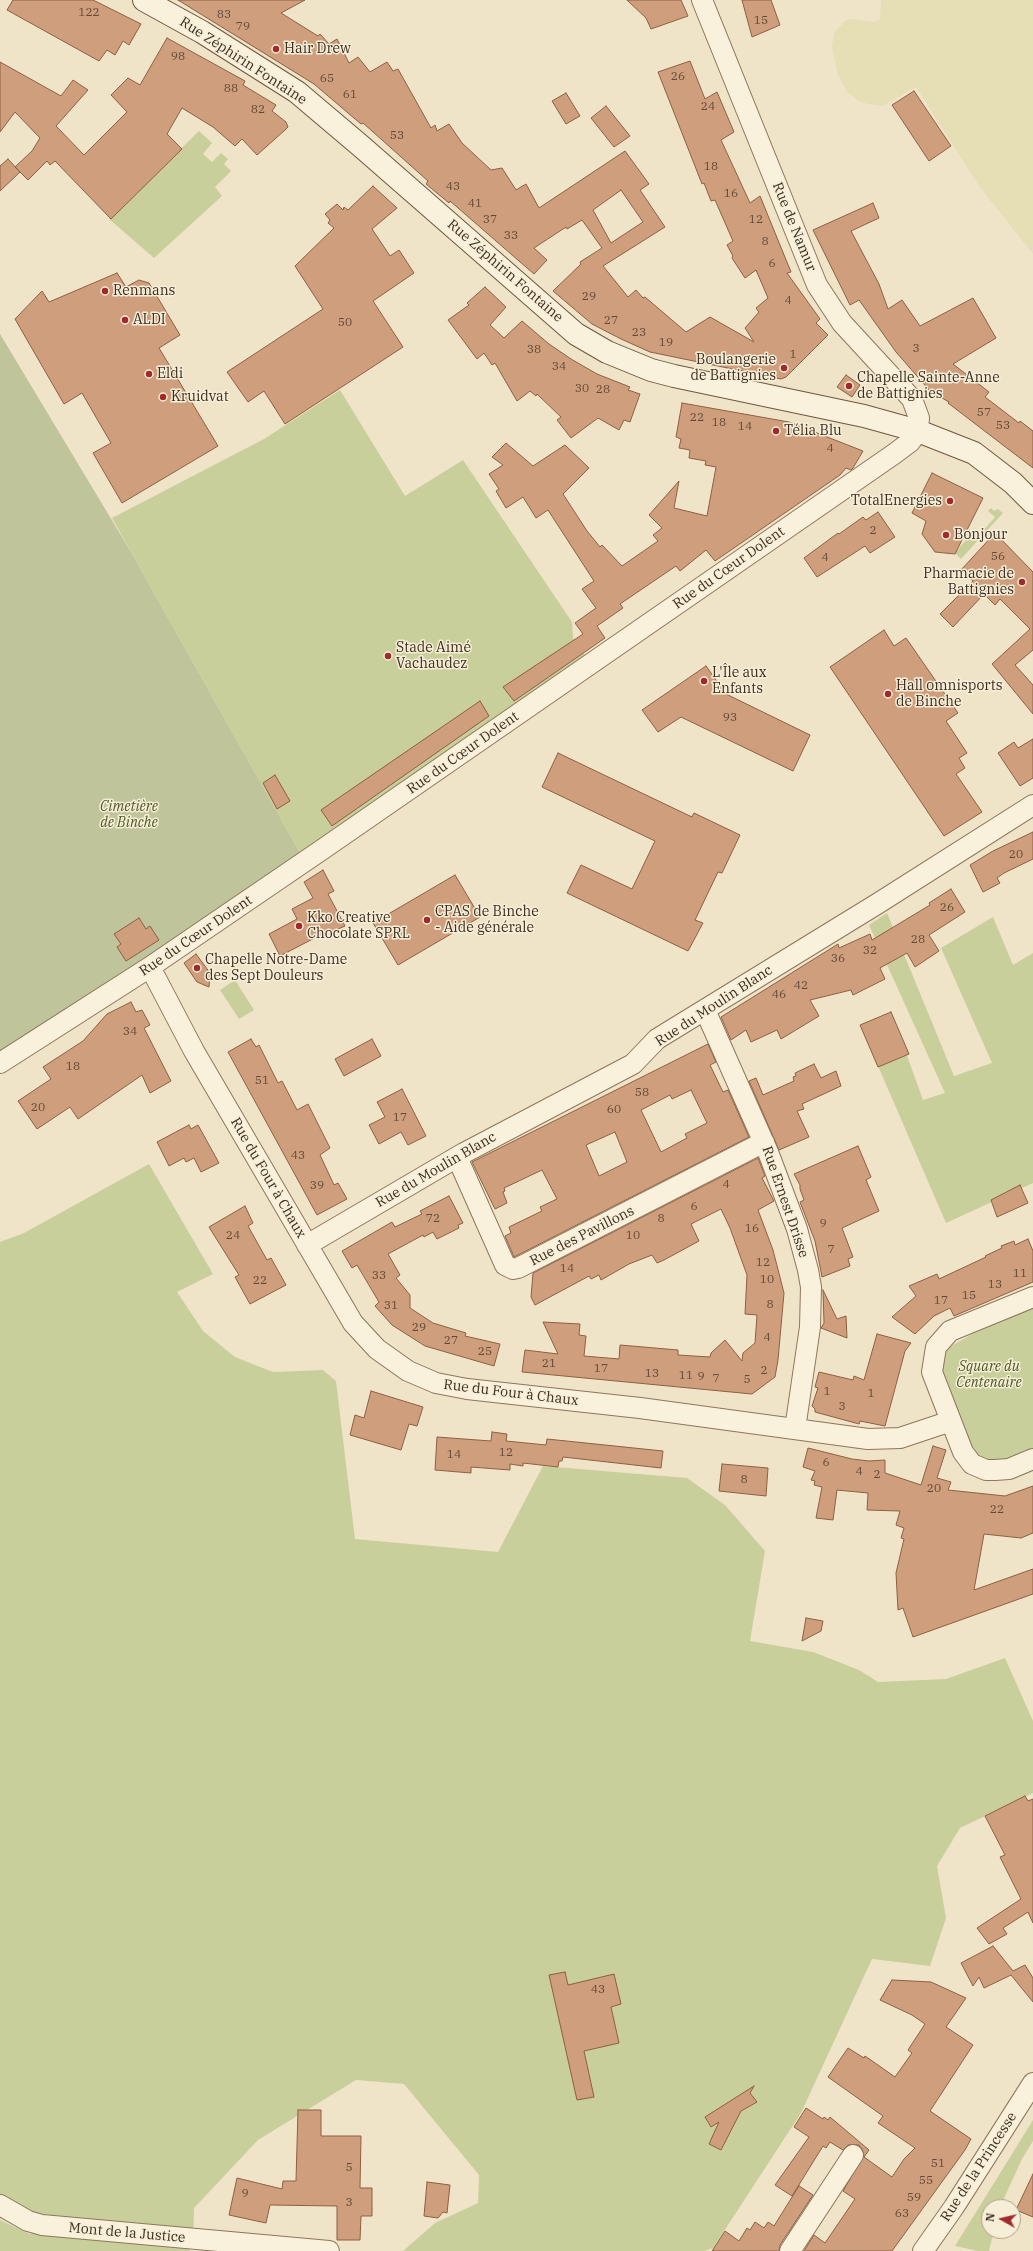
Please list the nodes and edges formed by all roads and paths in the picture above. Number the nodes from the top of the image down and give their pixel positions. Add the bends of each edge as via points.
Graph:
1 (144, 0) edge
2 (702, 0) edge
3 (918, 432) junction
4 (1033, 503) edge
5 (1033, 805) edge
6 (150, 967) junction
7 (705, 1010) junction
8 (0, 1063) edge
9 (764, 1142) junction
10 (457, 1157) junction
11 (307, 1245) junction
12 (1033, 1297) edge
13 (951, 1421) junction
14 (795, 1429) junction
15 (1033, 1459) edge
16 (1033, 2083) edge
17 (853, 2155) dead end
18 (0, 2205) edge
19 (330, 2251) edge
20 (790, 2251) edge
21 (923, 2251) edge

1 - 3 main road, Rue Zéphirin Fontaine via 202,32 297,92 576,334 607,352 650,370 864,416
2 - 3 street, Rue de Namur via 818,285 842,322 912,400 919,418
3 - 4 main road, Rue Zéphirin Fontaine via 974,453 1013,483
3 - 6 street, Rue du Cœur Dolent via 894,454
5 - 7 street, Rue du Moulin Blanc
6 - 8 street, Rue du Cœur Dolent
6 - 11 street, Rue du Four à Chaux via 194,1050
7 - 9 street, Rue Ernest Drisse
7 - 10 street, Rue du Moulin Blanc via 657,1039 633,1064
9 - 10 street, Rue des Pavillons via 513,1269 505,1265
9 - 14 street, Rue Ernest Drisse via 797,1229 811,1287 810,1328
10 - 11 street, Rue du Moulin Blanc
11 - 14 street, Rue du Four à Chaux via 353,1323 365,1336 395,1362 436,1383 467,1389 640,1408
12 - 13 street via 950,1331 936,1347 932,1372
13 - 14 street, Rue du Four à Chaux via 900,1438 868,1439
13 - 15 street via 963,1452 972,1464 986,1470 1009,1468
16 - 21 street, Rue de la Princesse
17 - 20 street
18 - 19 street, Mont de la Justice via 28,2221 42,2225

